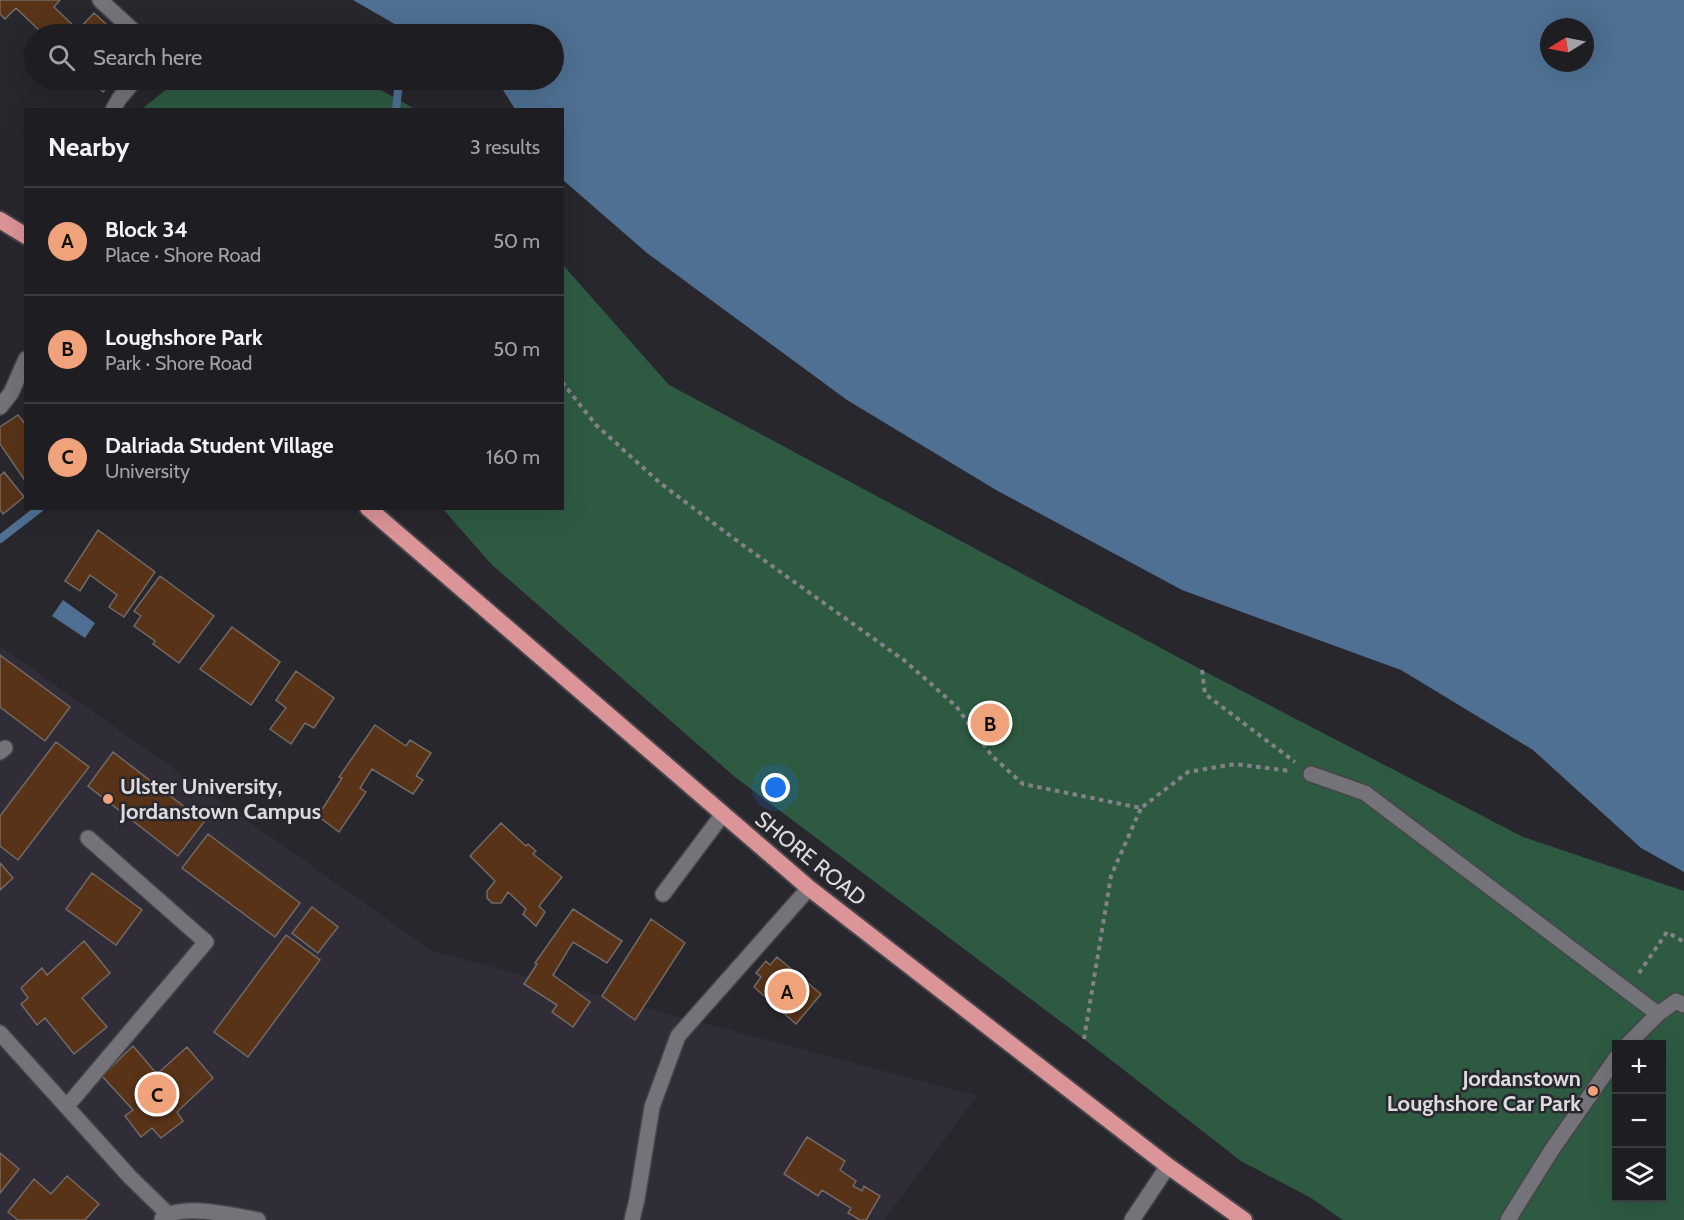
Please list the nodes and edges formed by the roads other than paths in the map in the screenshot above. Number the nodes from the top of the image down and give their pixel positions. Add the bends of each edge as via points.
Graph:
1 (100, 0) edge
2 (126, 24) edge
3 (127, 90) edge
4 (115, 108) edge
5 (0, 220) edge
6 (24, 235) edge
7 (24, 364) edge
8 (0, 407) edge
9 (370, 510) edge
10 (1311, 774) road end
11 (723, 814) junction
12 (88, 838) dead end
13 (809, 888) junction
14 (663, 894) dead end
15 (1684, 1005) edge
16 (1658, 1014) junction
17 (0, 1033) edge
18 (1632, 1040) edge
19 (1612, 1065) edge
20 (67, 1106) junction
21 (1168, 1166) junction
22 (165, 1217) edge
23 (1508, 1219) edge
24 (258, 1220) edge
25 (632, 1220) edge
26 (1132, 1220) edge
27 (1244, 1220) edge

1 - 2 street
3 - 4 street
5 - 6 highway
7 - 8 street
9 - 11 highway, SHORE ROAD
10 - 16 street via 1365,793
11 - 13 highway, SHORE ROAD
11 - 14 street
12 - 20 street via 206,942
13 - 21 highway, SHORE ROAD
13 - 25 street via 678,1036 652,1107
15 - 16 street via 1676,1000
16 - 18 street
17 - 20 street
19 - 23 street
20 - 22 street
21 - 26 street
21 - 27 highway, SHORE ROAD
22 - 24 street via 190,1211

